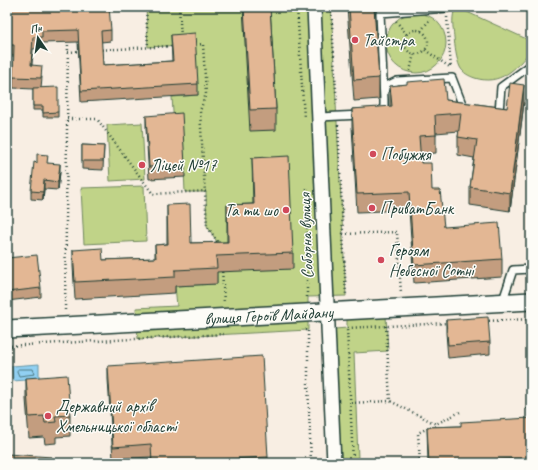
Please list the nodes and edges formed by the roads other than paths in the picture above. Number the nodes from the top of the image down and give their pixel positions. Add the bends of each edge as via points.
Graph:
1 (314, 7) edge
2 (447, 8) road end
3 (531, 65) edge
4 (384, 91) junction
5 (471, 110) edge
6 (485, 111) edge
7 (319, 117) junction
8 (531, 269) edge
9 (531, 301) edge
10 (502, 303) junction
11 (327, 311) junction
12 (7, 329) edge
13 (334, 463) edge

1 - 7 street, Соборна вулиця
2 - 4 lane via 380,13
3 - 6 lane via 501,87 499,112
4 - 5 lane via 397,81 452,78 464,109
4 - 7 lane via 384,107 379,113
7 - 11 street, Соборна вулиця
8 - 10 lane via 513,270
9 - 10 street, вулиця Героїв Майдану
10 - 11 street, вулиця Героїв Майдану
11 - 12 street, вулиця Героїв Майдану
11 - 13 street, Соборна вулиця

